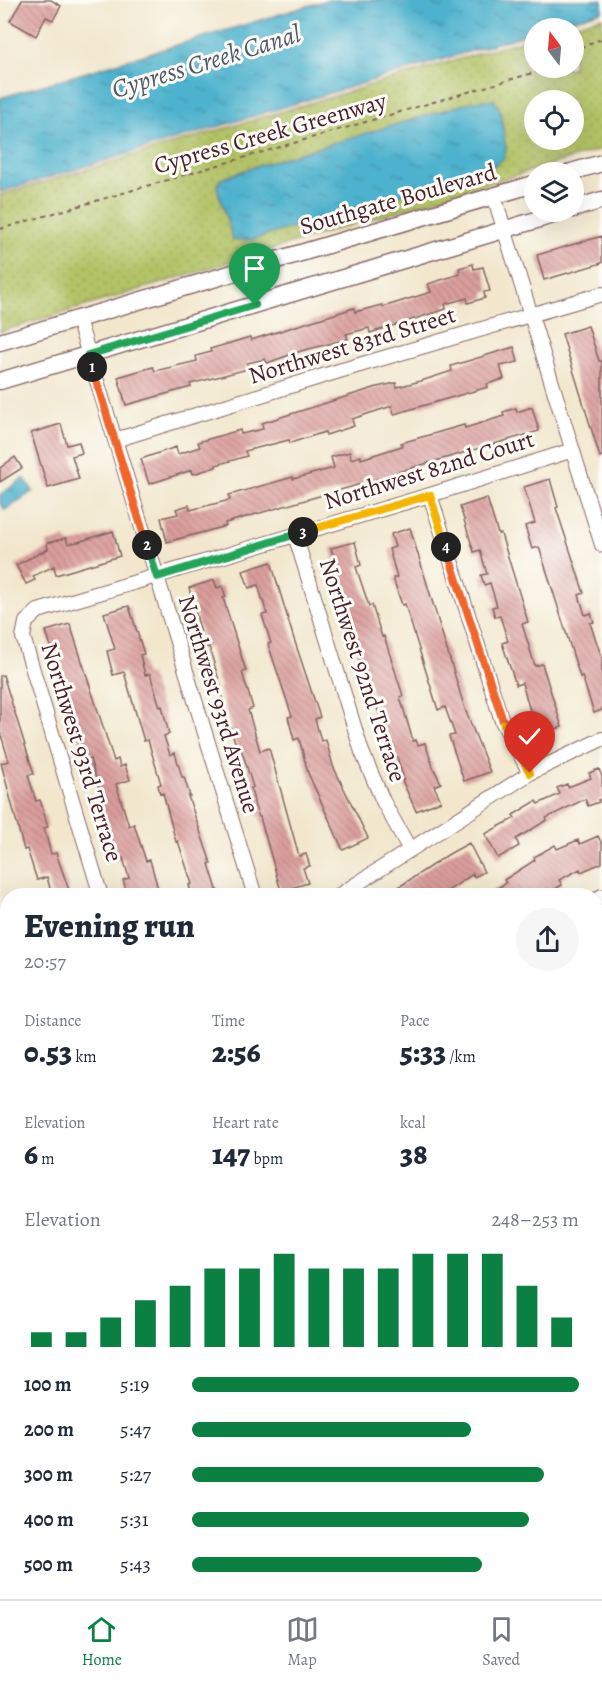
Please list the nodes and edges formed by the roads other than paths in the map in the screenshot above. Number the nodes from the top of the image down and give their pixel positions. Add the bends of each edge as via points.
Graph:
1 (602, 163) edge
2 (584, 168) edge
3 (524, 187) edge
4 (494, 196) junction
5 (602, 200) edge
6 (584, 205) edge
7 (530, 222) edge
8 (504, 230) junction
9 (602, 294) edge
10 (530, 315) junction
11 (78, 319) junction
12 (0, 342) edge
13 (88, 355) junction
14 (0, 381) edge
15 (115, 440) junction
16 (573, 450) junction
17 (430, 495) junction
18 (295, 535) junction
19 (602, 545) edge
20 (157, 577) junction
21 (26, 622) joint
22 (602, 739) edge
23 (530, 773) junction
24 (410, 850) junction
25 (99, 888) edge
26 (253, 888) edge
27 (351, 888) edge

1 - 2 main road
3 - 4 main road, Southgate Boulevard
4 - 8 street
4 - 11 main road, Southgate Boulevard
5 - 6 main road
7 - 8 main road
8 - 10 street
8 - 13 main road
9 - 10 street, Northwest 83rd Street
10 - 15 street, Northwest 83rd Street
10 - 16 street
11 - 12 main road, Southgate Boulevard
11 - 13 street, Northwest 93rd Avenue
13 - 14 main road
13 - 15 street, Northwest 93rd Avenue
15 - 20 street, Northwest 93rd Avenue
16 - 17 street, Northwest 82nd Court
16 - 19 street
17 - 18 street, Northwest 82nd Court
17 - 23 street via 502,722
18 - 20 street, Northwest 82nd Court
18 - 24 street, Northwest 92nd Terrace via 362,752
20 - 21 street, Northwest 82nd Court via 38,612
20 - 26 street, Northwest 93rd Avenue
21 - 25 street, Northwest 93rd Terrace via 23,637
22 - 23 street
23 - 24 street
24 - 27 street

